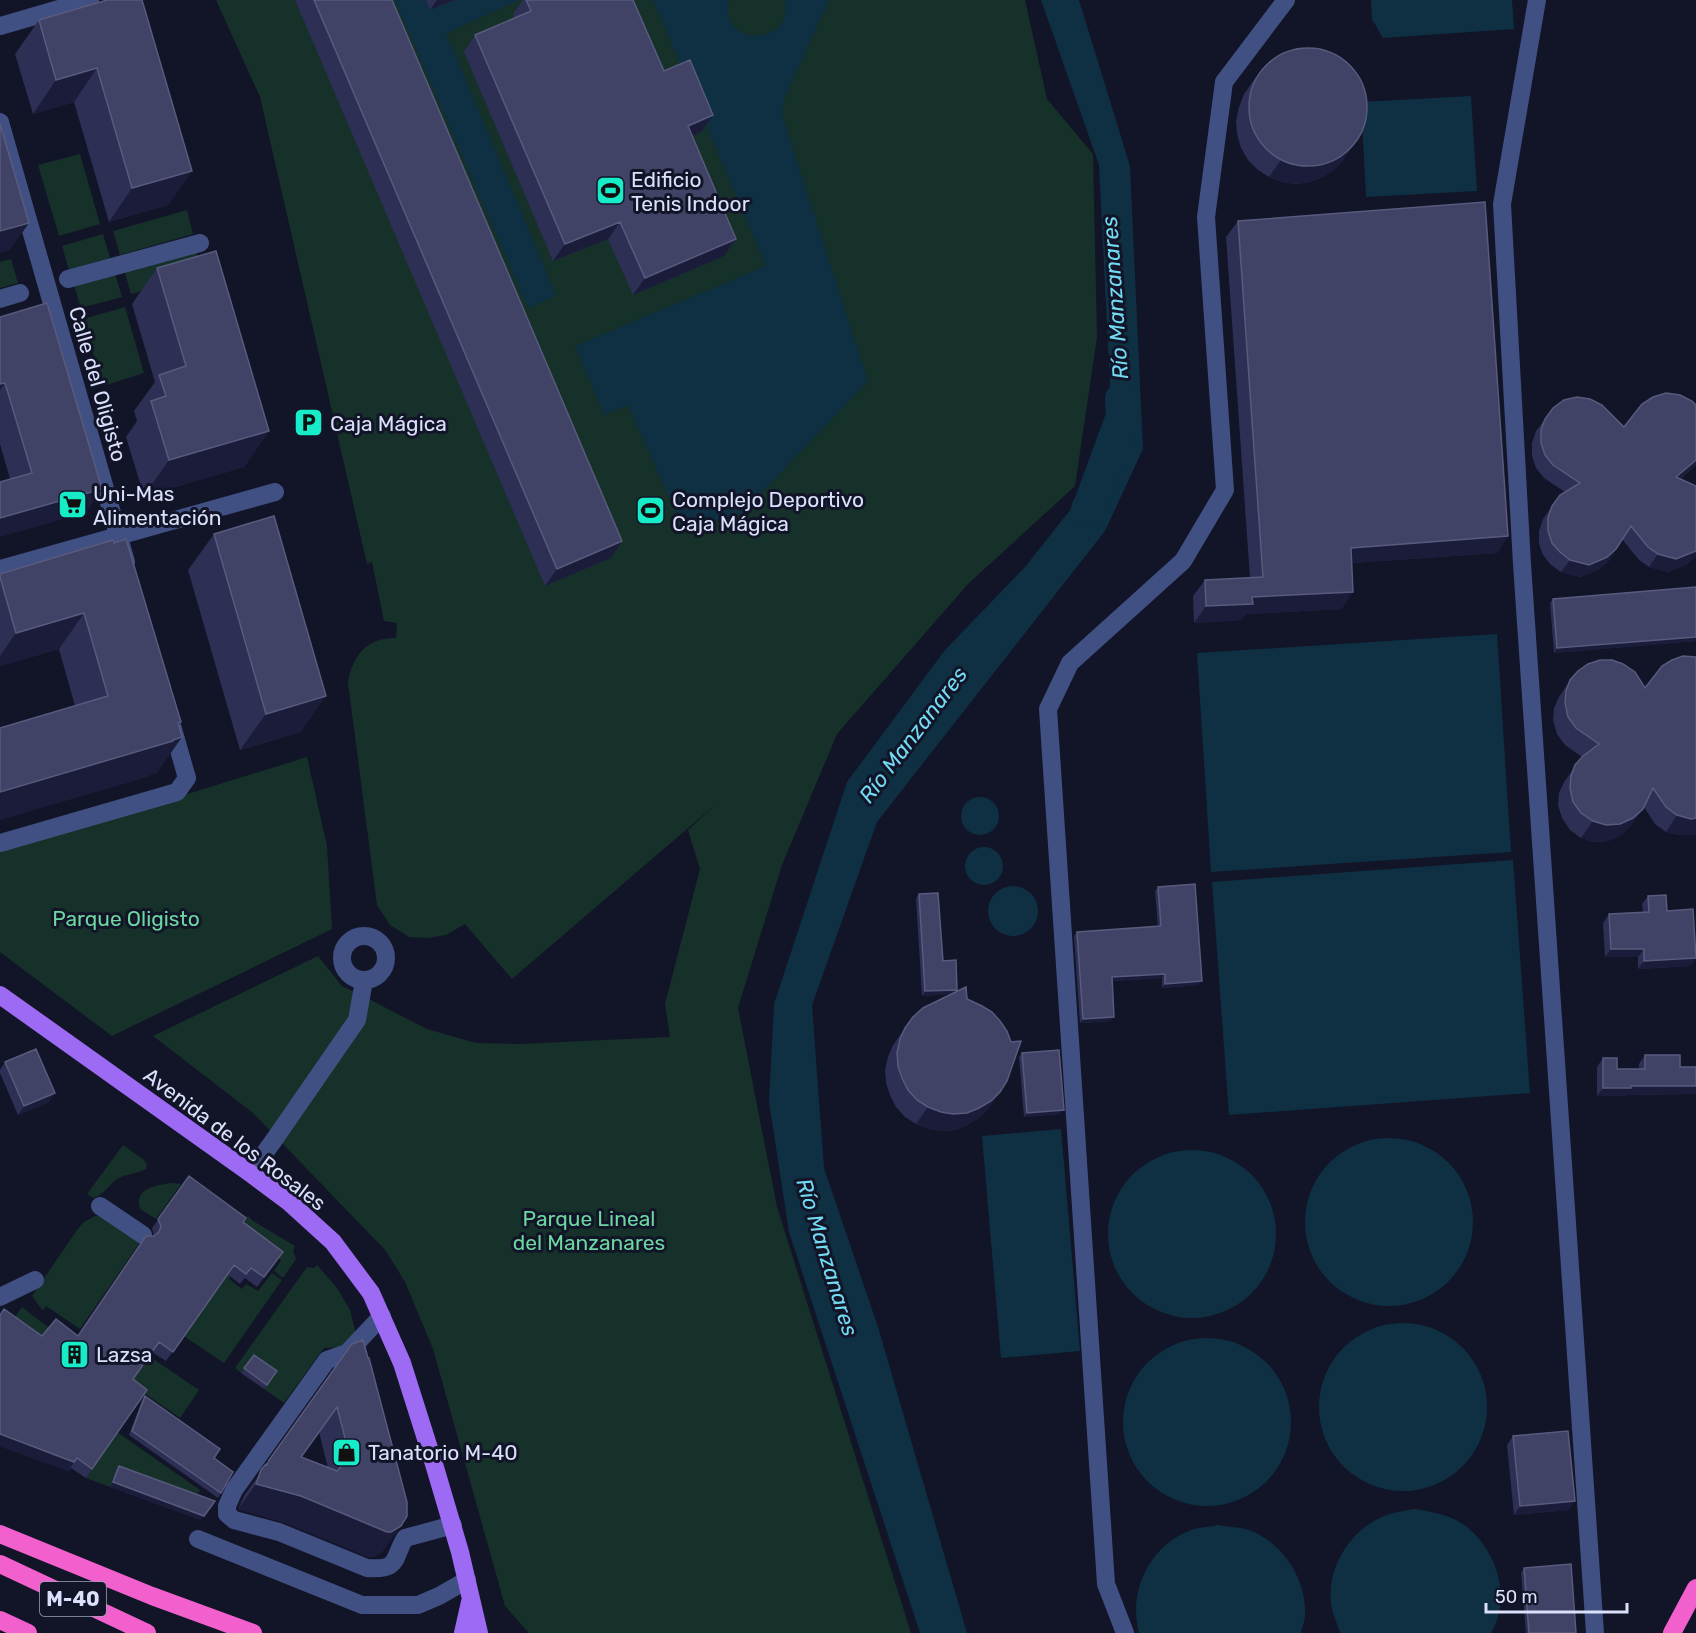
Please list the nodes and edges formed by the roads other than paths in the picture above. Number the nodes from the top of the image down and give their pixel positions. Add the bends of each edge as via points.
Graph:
1 (90, 0) edge
2 (1286, 0) edge
3 (1537, 0) edge
4 (0, 26) edge
5 (0, 122) edge
6 (200, 243) dead end
7 (68, 279) dead end
8 (20, 293) dead end
9 (0, 299) edge
10 (275, 492) dead end
11 (118, 535) junction
12 (0, 569) edge
13 (131, 580) edge
14 (165, 702) edge
15 (0, 843) edge
16 (364, 981) dead end
17 (0, 995) edge
18 (250, 1173) junction
19 (100, 1206) dead end
20 (143, 1235) dead end
21 (35, 1280) dead end
22 (0, 1297) edge
23 (382, 1316) junction
24 (453, 1525) junction
25 (0, 1534) edge
26 (198, 1539) dead end
27 (0, 1564) edge
28 (1696, 1588) edge
29 (469, 1589) junction
30 (0, 1620) edge
31 (28, 1633) edge
32 (147, 1633) edge
33 (253, 1633) edge
34 (463, 1633) edge
35 (479, 1633) edge
36 (492, 1633) edge
37 (1125, 1633) edge
38 (1595, 1633) edge
39 (1672, 1633) edge

1 - 4 street
2 - 37 street via 1224,82 1206,217 1225,490 1183,561 1070,663 1048,709 1106,1584
3 - 38 street via 1502,204 1522,564
5 - 11 street, Calle del Oligisto
6 - 7 street
8 - 9 street
10 - 11 street
11 - 12 street
11 - 13 street, Calle del Oligisto
14 - 15 street via 187,778 177,792
16 - 18 street via 357,1020
17 - 18 main road, Avenida de los Rosales
18 - 23 main road, Avenida de los Rosales via 333,1242 371,1293
19 - 20 street
21 - 22 street
23 - 24 main road, Avenida de los Rosales via 402,1363
23 - 24 street via 347,1353 327,1360 234,1490 227,1514 234,1520 279,1532 367,1568 382,1569 393,1563 405,1538
24 - 29 main road, Avenida de los Rosales
25 - 33 highway
26 - 29 street via 362,1605 418,1605
27 - 32 highway, M-40
28 - 39 highway
29 - 34 main road
29 - 35 main road, Avenida de los Rosales
29 - 36 main road
30 - 31 highway, M-40

